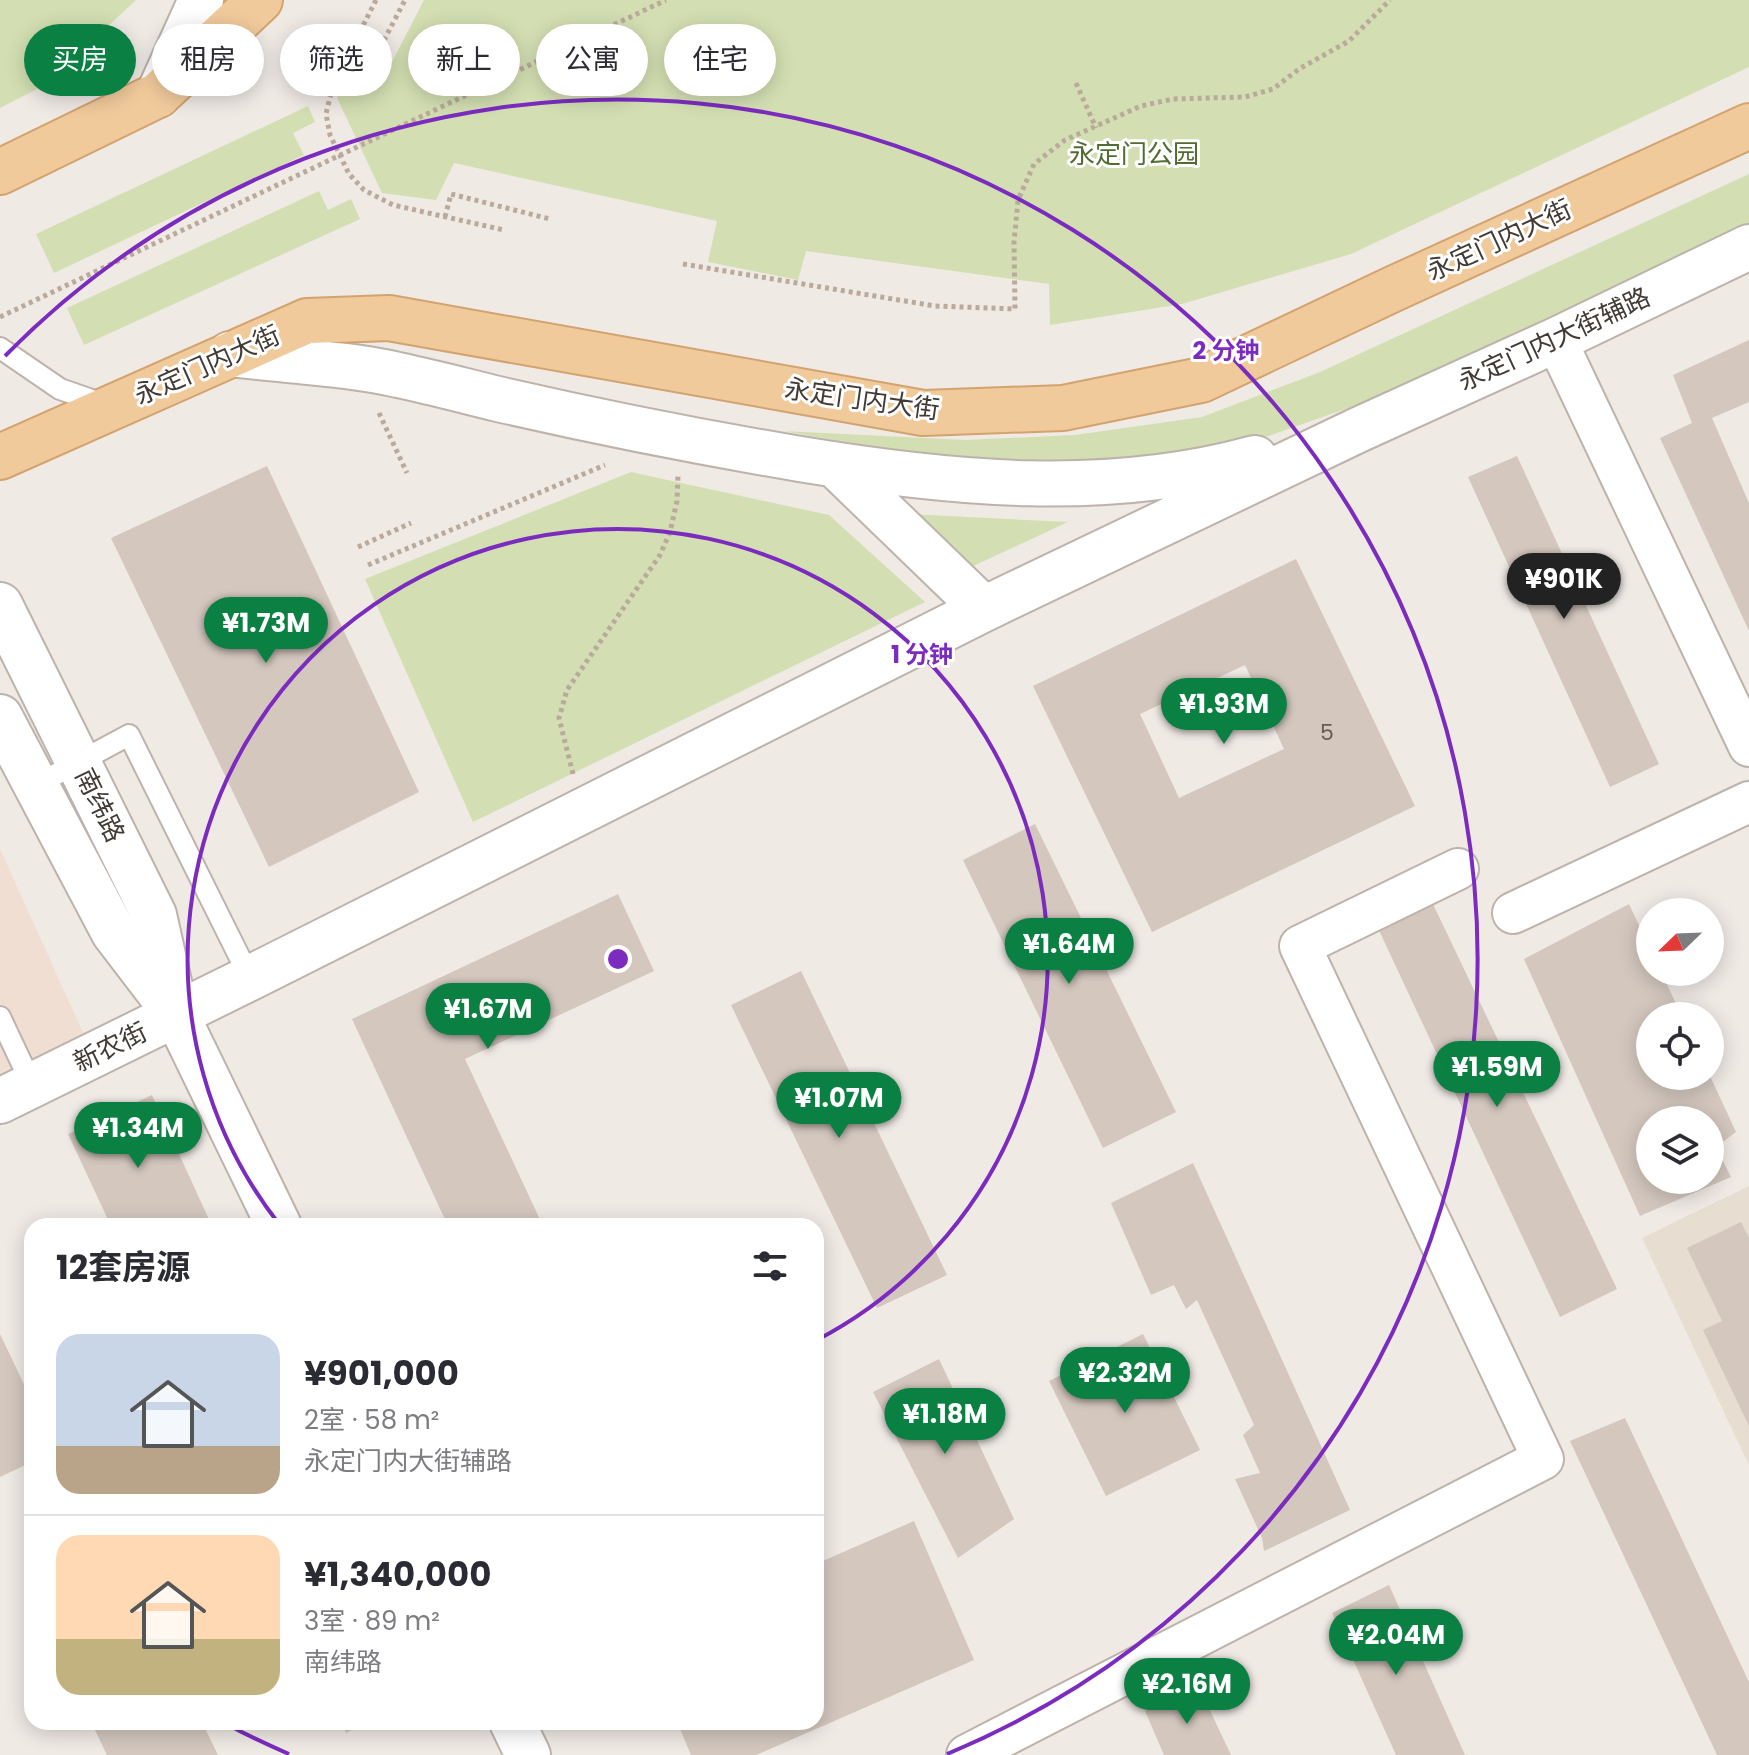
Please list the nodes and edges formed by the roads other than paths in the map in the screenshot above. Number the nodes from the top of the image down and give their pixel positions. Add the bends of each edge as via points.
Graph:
1 (201, 0) edge
2 (260, 0) edge
3 (190, 24) edge
4 (234, 24) edge
5 (156, 96) edge
6 (1749, 126) edge
7 (4, 178) edge
8 (1749, 247) edge
9 (1556, 340) junction
10 (0, 348) edge
11 (230, 354) junction
12 (112, 407) junction
13 (1358, 430) junction
14 (0, 457) edge
15 (834, 464) junction
16 (0, 605) edge
17 (984, 609) junction
18 (0, 717) edge
19 (1749, 746) edge
20 (78, 762) junction
21 (36, 785) junction
22 (1749, 802) edge
23 (1458, 869) dead end
24 (1513, 913) dead end
25 (250, 978) junction
26 (176, 1014) junction
27 (0, 1017) edge
28 (16, 1093) edge
29 (275, 1218) edge
30 (516, 1730) edge
31 (528, 1755) edge
32 (967, 1755) edge

1 - 3 street
2 - 4 main road
5 - 7 main road
6 - 11 main road, 永定门内大街 via 1201,380 1063,408 923,413 389,318 307,321
8 - 9 street, 永定门内大街辅路
9 - 13 street, 永定门内大街辅路
9 - 19 street
10 - 12 lane via 60,389
11 - 12 main road, 永定门内大街
11 - 15 street via 395,374 496,399
12 - 14 main road, 永定门内大街
13 - 15 street via 1208,471 1090,484 927,478
13 - 17 street
15 - 17 street
16 - 20 street, 南纬路
17 - 25 street
18 - 21 street, 南纬路
20 - 21 lane
20 - 25 lane via 129,735
20 - 26 street, 南纬路 via 154,915
21 - 26 street, 南纬路 via 114,933
22 - 24 street
23 - 32 street via 1300,946 1543,1459
25 - 26 street
26 - 28 street, 新农街
26 - 29 street, 南纬路
27 - 28 lane
30 - 31 street

